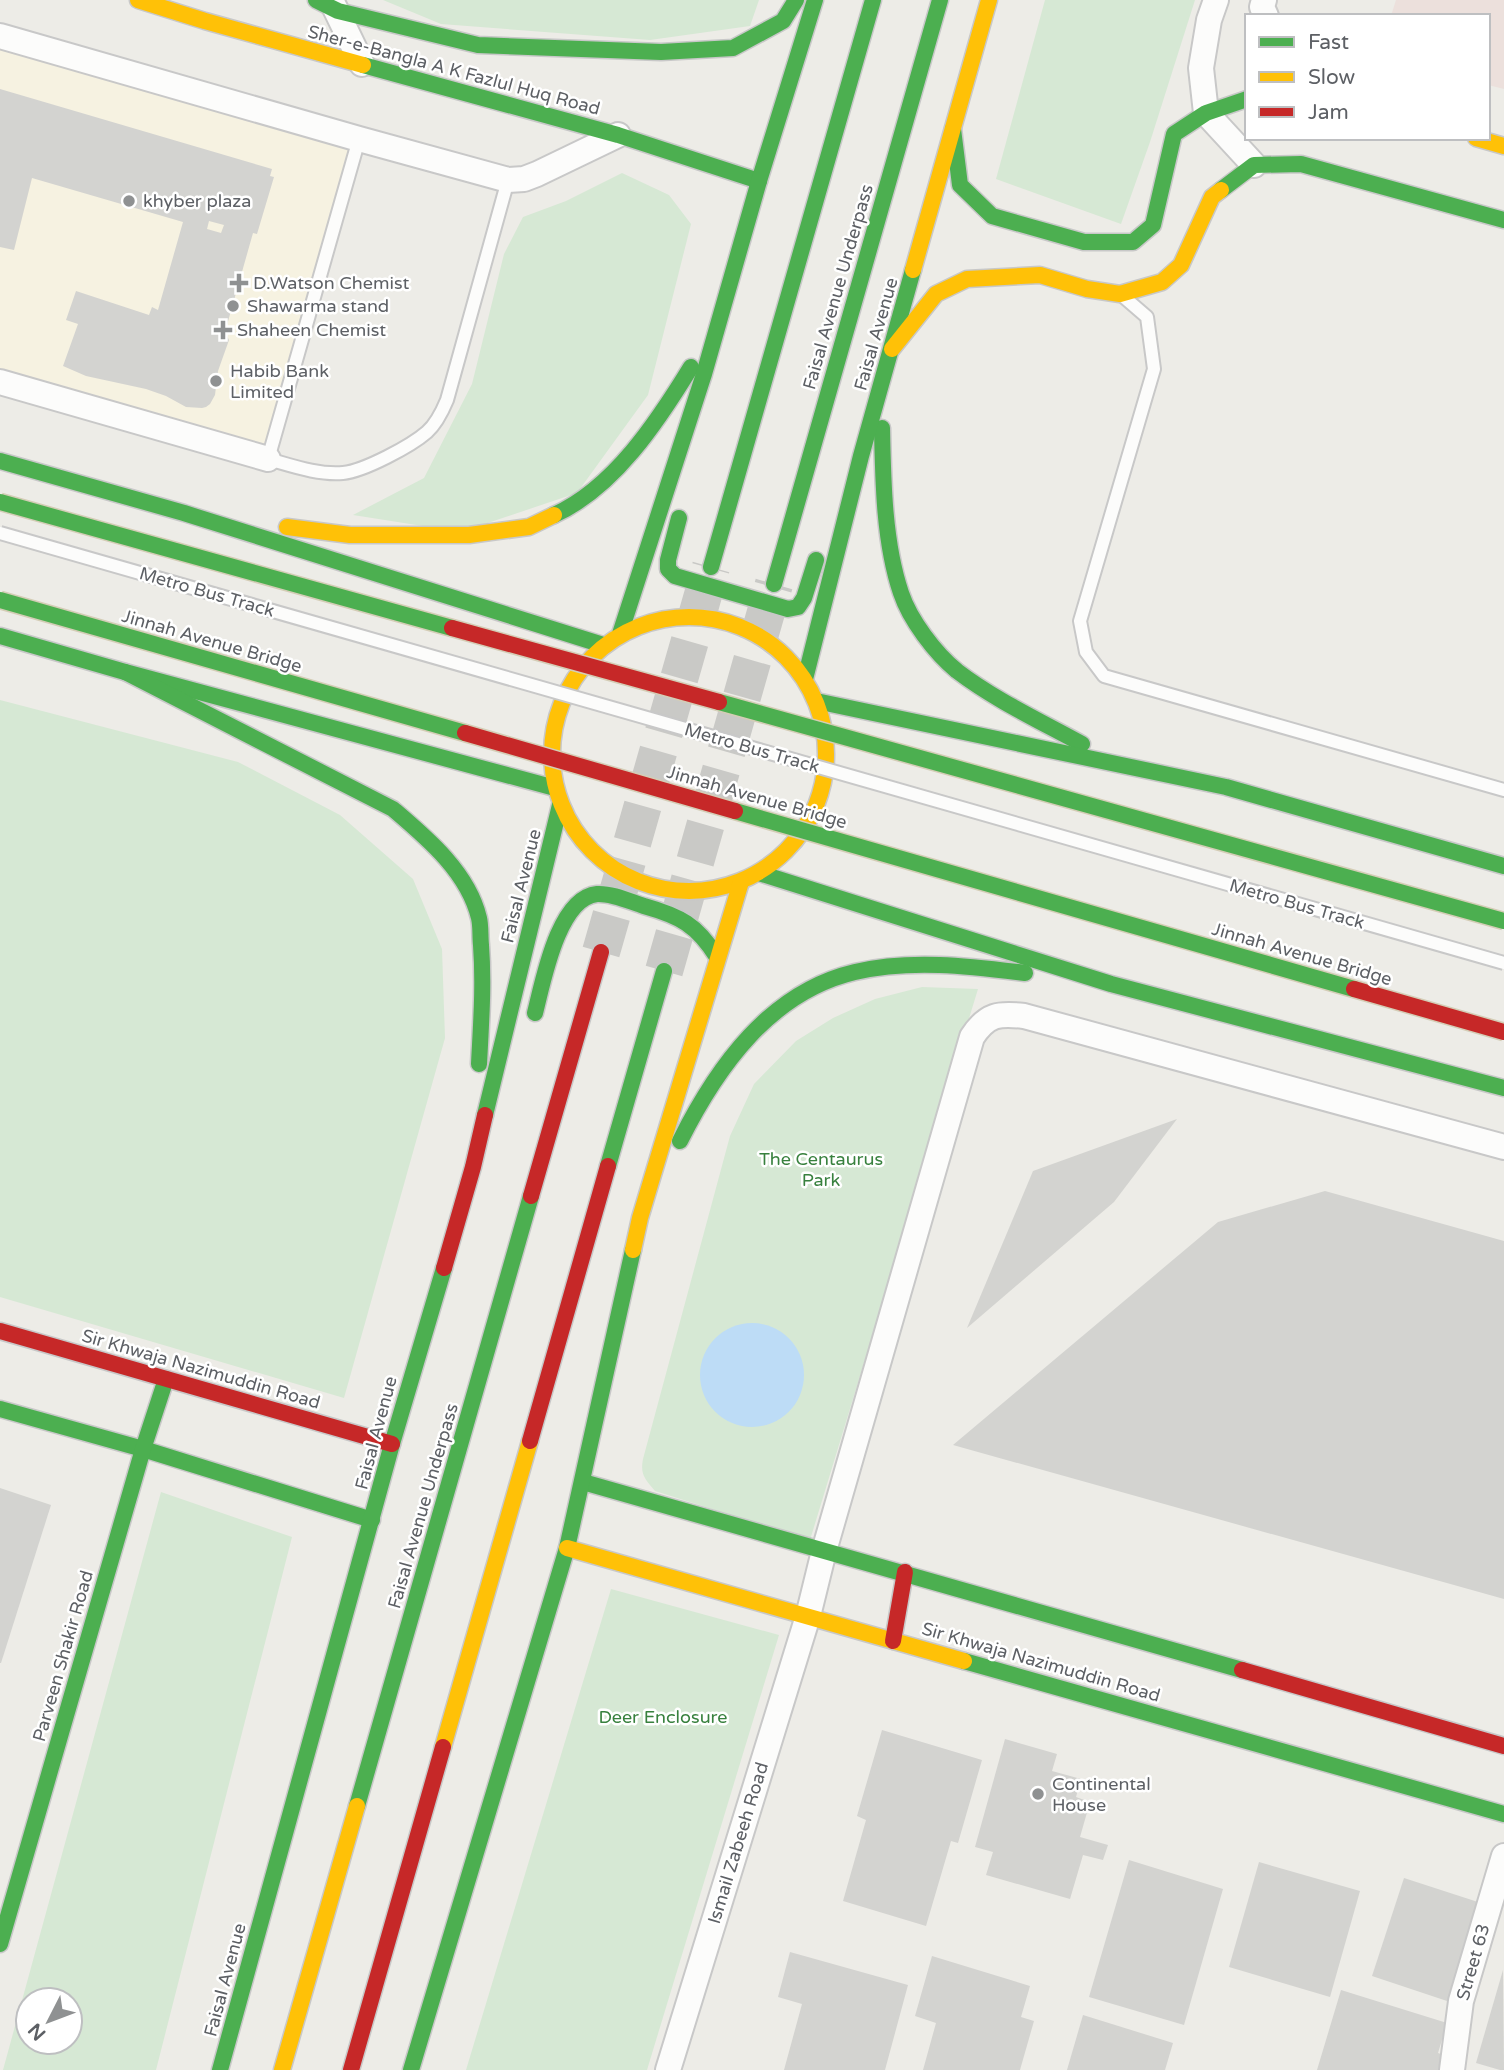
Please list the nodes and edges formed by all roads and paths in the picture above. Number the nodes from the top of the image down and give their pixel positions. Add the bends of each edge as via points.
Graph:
1 (138, 0) edge
2 (796, 0) edge
3 (815, 0) edge
4 (873, 0) edge
5 (940, 0) edge
6 (989, 0) edge
7 (1216, 0) edge
8 (328, 4) edge
9 (0, 36) edge
10 (362, 64) junction
11 (1245, 100) edge
12 (1206, 113) junction
13 (953, 125) junction
14 (618, 135) junction
15 (359, 139) junction
16 (1483, 140) edge
17 (1504, 146) edge
18 (1254, 165) junction
19 (508, 180) junction
20 (760, 181) junction
21 (1504, 220) edge
22 (1045, 231) junction
23 (1040, 262) junction
24 (1120, 294) junction
25 (717, 326) junction
26 (892, 349) junction
27 (704, 373) junction
28 (0, 382) edge
29 (881, 384) junction
30 (705, 422) dead end
31 (861, 456) junction
32 (268, 459) junction
33 (0, 461) edge
34 (685, 497) dead end
35 (0, 502) edge
36 (184, 513) junction
37 (0, 533) edge
38 (711, 566) tunnel mouth
39 (774, 584) tunnel mouth
40 (0, 600) edge
41 (620, 634) junction
42 (0, 636) edge
43 (603, 645) junction
44 (125, 672) junction
45 (805, 679) junction
46 (816, 701) junction
47 (1226, 787) junction
48 (555, 788) junction
49 (1504, 790) edge
50 (561, 805) junction
51 (1504, 866) edge
52 (758, 873) junction
53 (741, 882) junction
54 (1504, 921) edge
55 (601, 953) tunnel mouth
56 (717, 957) junction
57 (1504, 963) edge
58 (664, 971) tunnel mouth
59 (1111, 984) junction
60 (531, 1027) dead end
61 (1504, 1032) edge
62 (1504, 1088) edge
63 (506, 1091) dead end
64 (1504, 1147) edge
65 (473, 1167) junction
66 (640, 1218) junction
67 (0, 1331) edge
68 (166, 1378) junction
69 (0, 1409) edge
70 (392, 1444) junction
71 (143, 1449) junction
72 (583, 1482) junction
73 (372, 1520) junction
74 (567, 1548) junction
75 (824, 1551) junction
76 (905, 1572) junction
77 (808, 1616) junction
78 (893, 1641) junction
79 (1504, 1746) edge
80 (1504, 1814) edge
81 (1504, 1856) edge
82 (0, 1944) edge
83 (220, 2070) edge
84 (282, 2070) edge
85 (351, 2070) edge
86 (411, 2070) edge
87 (668, 2070) edge
88 (1451, 2070) edge

1 - 10 main road, Sher-e-Bangla A K Fazlul Huq Road
2 - 8 main road, Sher-e-Bangla A K Fazlul Huq Road via 783,21 733,48 661,52 478,45
3 - 20 main road
4 - 38 main road
5 - 39 main road, Faisal Avenue Underpass
6 - 13 main road, Faisal Avenue
7 - 12 street via 1201,68
8 - 10 street
9 - 15 street
10 - 14 main road, Sher-e-Bangla A K Fazlul Huq Road
11 - 12 main road
12 - 18 street
12 - 22 main road via 1174,134 1153,225 1133,242 1084,242
13 - 22 main road via 960,185 992,216
13 - 26 main road, Faisal Avenue
14 - 19 street via 537,174
14 - 20 main road, Sher-e-Bangla A K Fazlul Huq Road
15 - 19 street
15 - 32 lane
16 - 17 main road
18 - 21 main road via 1301,164
18 - 24 main road via 1212,197 1181,265 1162,282
19 - 32 lane via 447,400 428,432 343,473
20 - 25 main road
22 - 23 main road
23 - 24 main road via 1087,289
23 - 26 main road via 967,279 936,294
24 - 49 lane via 1147,317 1154,369 1080,621 1086,652 1104,676
25 - 27 main road
25 - 36 main road via 661,416 610,477 566,510 529,527 468,535 350,535
26 - 29 main road, Faisal Avenue
27 - 30 main road
27 - 41 main road
28 - 32 street
29 - 31 main road, Faisal Avenue
29 - 47 main road via 891,553 901,595 925,639 957,670 1077,742
31 - 34 main road via 841,484 798,607 788,609 675,576 668,569 668,560
31 - 45 main road, Faisal Avenue
33 - 36 main road
35 - 54 main road, bridge
36 - 43 main road
37 - 57 lane, Metro Bus Track, bridge
40 - 61 main road, Jinnah Avenue Bridge, bridge
41 - 43 main road
41 - 45 main road via 659,619 700,616 741,626 777,648
42 - 44 main road
43 - 48 main road via 576,674 558,709 550,748
44 - 48 main road
44 - 65 main road via 393,809 446,859 467,889 479,918 484,982
45 - 46 main road
46 - 47 main road
46 - 52 main road via 826,739 824,779 812,816 789,848
47 - 51 main road
48 - 50 main road
50 - 53 main road via 583,842 615,870 655,888 699,891
50 - 65 main road, Faisal Avenue
52 - 53 main road
52 - 59 main road
53 - 56 main road
55 - 84 main road, Faisal Avenue Underpass
56 - 60 main road via 690,923 667,912 598,894 584,898 572,909 559,934
56 - 66 main road
58 - 85 main road
59 - 62 main road
59 - 66 main road via 920,965 853,972 822,983 781,1008 737,1049 706,1092
63 - 65 main road
64 - 75 street, Ismail Zabeeh Road via 1024,1016 991,1017 972,1037
65 - 70 main road, Faisal Avenue
66 - 72 main road
67 - 68 main road, Sir Khwaja Nazimuddin Road
68 - 70 main road, Sir Khwaja Nazimuddin Road
68 - 71 main road, Parveen Shakir Road
69 - 71 main road
70 - 73 main road, Faisal Avenue
71 - 73 main road
71 - 82 main road, Parveen Shakir Road
72 - 74 main road
72 - 75 main road
73 - 83 main road, Faisal Avenue
74 - 77 main road, Sir Khwaja Nazimuddin Road
74 - 86 main road
75 - 76 main road
75 - 77 street, Ismail Zabeeh Road
76 - 78 main road
76 - 79 main road
77 - 78 main road, Sir Khwaja Nazimuddin Road
77 - 87 street, Ismail Zabeeh Road
78 - 80 main road, Sir Khwaja Nazimuddin Road
81 - 88 street, Street 63 via 1461,2001

